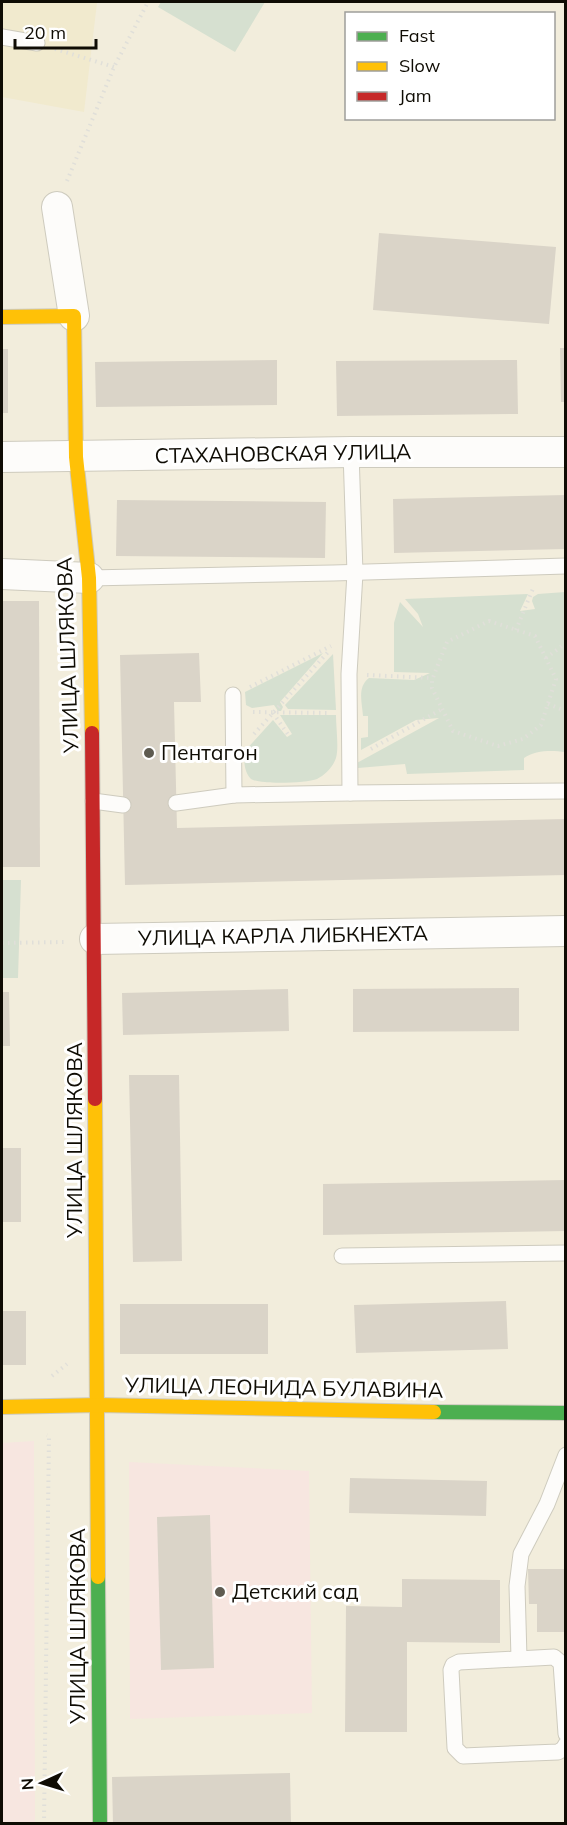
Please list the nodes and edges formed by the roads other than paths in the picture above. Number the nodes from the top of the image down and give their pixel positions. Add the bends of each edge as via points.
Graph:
1 (2, 37) edge
2 (38, 43) road end
3 (57, 207) road end
4 (74, 316) junction
5 (2, 318) edge
6 (351, 452) junction
7 (566, 452) edge
8 (2, 457) edge
9 (76, 457) junction
10 (566, 566) edge
11 (355, 573) junction
12 (2, 574) edge
13 (89, 578) junction
14 (233, 695) road end
15 (566, 791) edge
16 (350, 793) junction
17 (234, 795) junction
18 (93, 801) junction
19 (176, 803) dead end
20 (123, 805) dead end
21 (566, 931) edge
22 (95, 939) junction
23 (566, 1253) edge
24 (342, 1256) dead end
25 (98, 1405) junction
26 (2, 1407) edge
27 (566, 1413) edge
28 (566, 1455) edge
29 (519, 1658) junction
30 (566, 1734) edge
31 (566, 1744) edge
32 (100, 1824) edge

1 - 2 lane
3 - 4 street
4 - 5 street
4 - 9 street, УЛИЦА ШЛЯКОВА
6 - 7 street, СТАХАНОВСКАЯ УЛИЦА
6 - 9 street, СТАХАНОВСКАЯ УЛИЦА
6 - 11 lane
8 - 9 street, СТАХАНОВСКАЯ УЛИЦА
9 - 13 street, УЛИЦА ШЛЯКОВА
10 - 11 lane
11 - 13 lane
11 - 16 lane via 348,713
12 - 13 street
13 - 18 street, УЛИЦА ШЛЯКОВА
14 - 17 lane
15 - 16 lane
16 - 17 lane
17 - 19 lane
18 - 20 lane
18 - 22 street, УЛИЦА ШЛЯКОВА
21 - 22 street, УЛИЦА КАРЛА ЛИБКНЕХТА
22 - 25 street, УЛИЦА ШЛЯКОВА
23 - 24 lane
25 - 26 street, УЛИЦА ЛЕОНИДА БУЛАВИНА
25 - 27 street, УЛИЦА ЛЕОНИДА БУЛАВИНА
25 - 32 street, УЛИЦА ШЛЯКОВА
28 - 29 lane via 521,1554 517,1586
29 - 30 lane via 554,1657 561,1663
29 - 31 lane via 453,1665 455,1748 463,1756 558,1752

